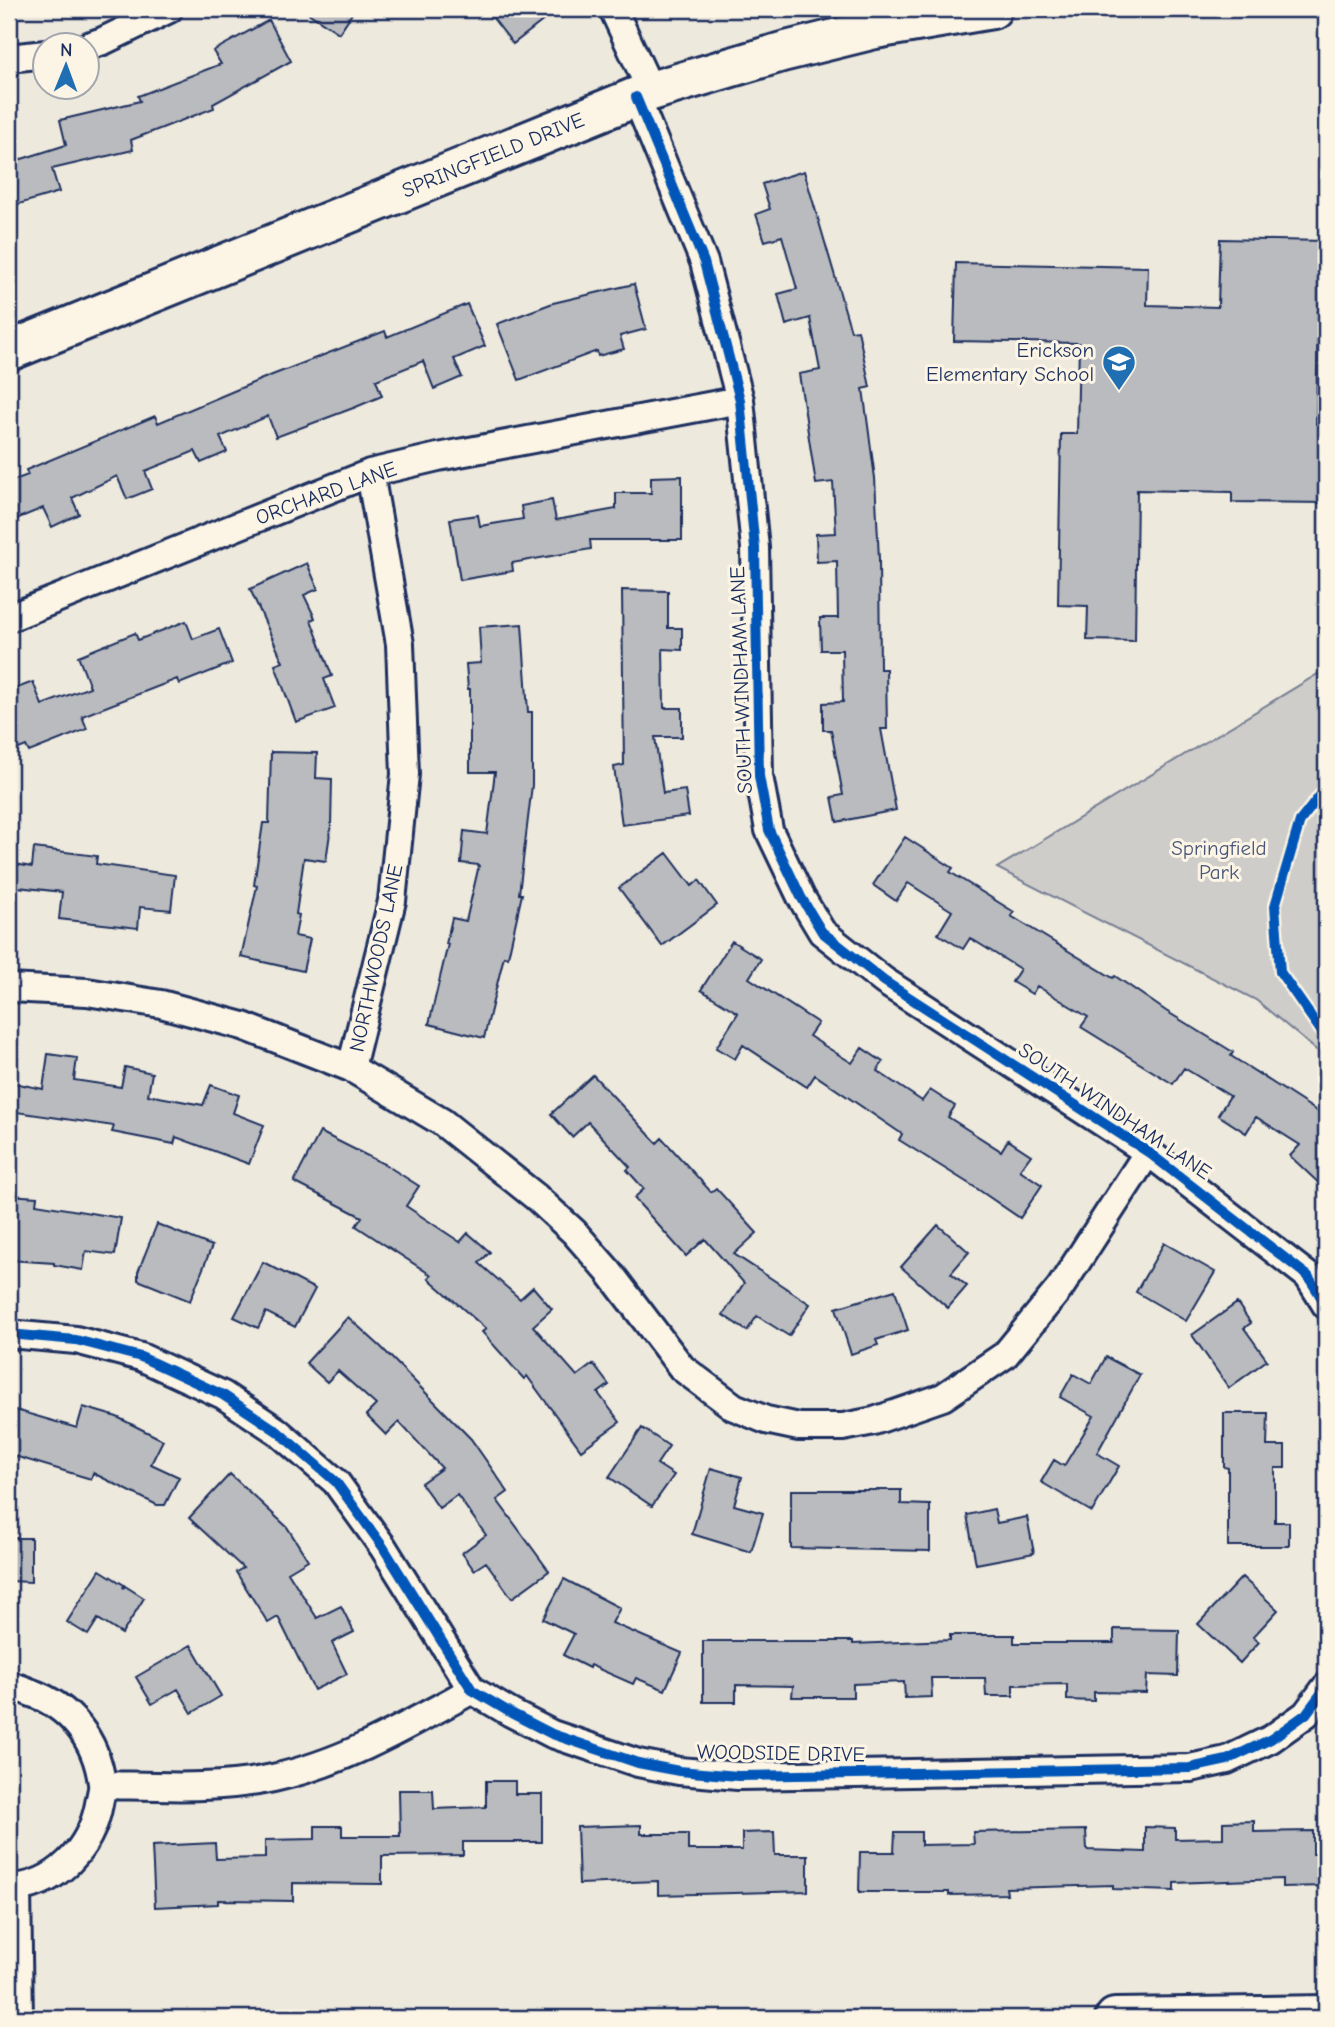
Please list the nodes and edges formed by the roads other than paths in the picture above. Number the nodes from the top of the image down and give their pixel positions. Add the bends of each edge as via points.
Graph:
1 (169, 9) edge
2 (613, 9) edge
3 (992, 9) edge
4 (102, 41) edge
5 (32, 56) edge
6 (9, 58) edge
7 (644, 94) junction
8 (9, 351) edge
9 (740, 400) junction
10 (370, 473) junction
11 (9, 618) edge
12 (9, 988) edge
13 (351, 1068) junction
14 (1148, 1152) junction
15 (1326, 1305) edge
16 (9, 1334) edge
17 (9, 1686) edge
18 (1326, 1687) edge
19 (472, 1690) junction
20 (103, 1785) junction
21 (13, 1888) edge
22 (1326, 2015) edge
23 (19, 2018) edge
24 (1115, 2018) edge

1 - 4 street
2 - 7 street, SOUTH WINDHAM LANE
3 - 7 street, SPRINGFIELD DRIVE via 875,29
5 - 6 street
7 - 8 street, SPRINGFIELD DRIVE
7 - 9 street, SOUTH WINDHAM LANE via 704,262
9 - 10 street, ORCHARD LANE
9 - 14 street, SOUTH WINDHAM LANE via 755,548 759,776 769,830 801,897 822,932 884,981
10 - 11 street, ORCHARD LANE
10 - 13 street, NORTHWOODS LANE via 400,644 405,774 392,901
12 - 13 street via 87,992 161,1004 243,1026
13 - 14 street via 442,1122 536,1197 609,1272 682,1368 734,1408 799,1427 843,1427 874,1421 943,1398 1005,1355 1060,1288
14 - 15 street, SOUTH WINDHAM LANE via 1308,1276
16 - 19 street, WOODSIDE DRIVE via 76,1340 142,1357 223,1395 277,1431 336,1482 383,1547
17 - 20 street via 49,1699 77,1722 95,1754
18 - 19 street, WOODSIDE DRIVE via 1306,1714 1271,1739 1227,1760 1190,1768 738,1776 638,1763 552,1734
19 - 20 street via 354,1751 273,1778 223,1785
20 - 21 street via 87,1840 72,1861 50,1877
21 - 23 street
22 - 24 street

